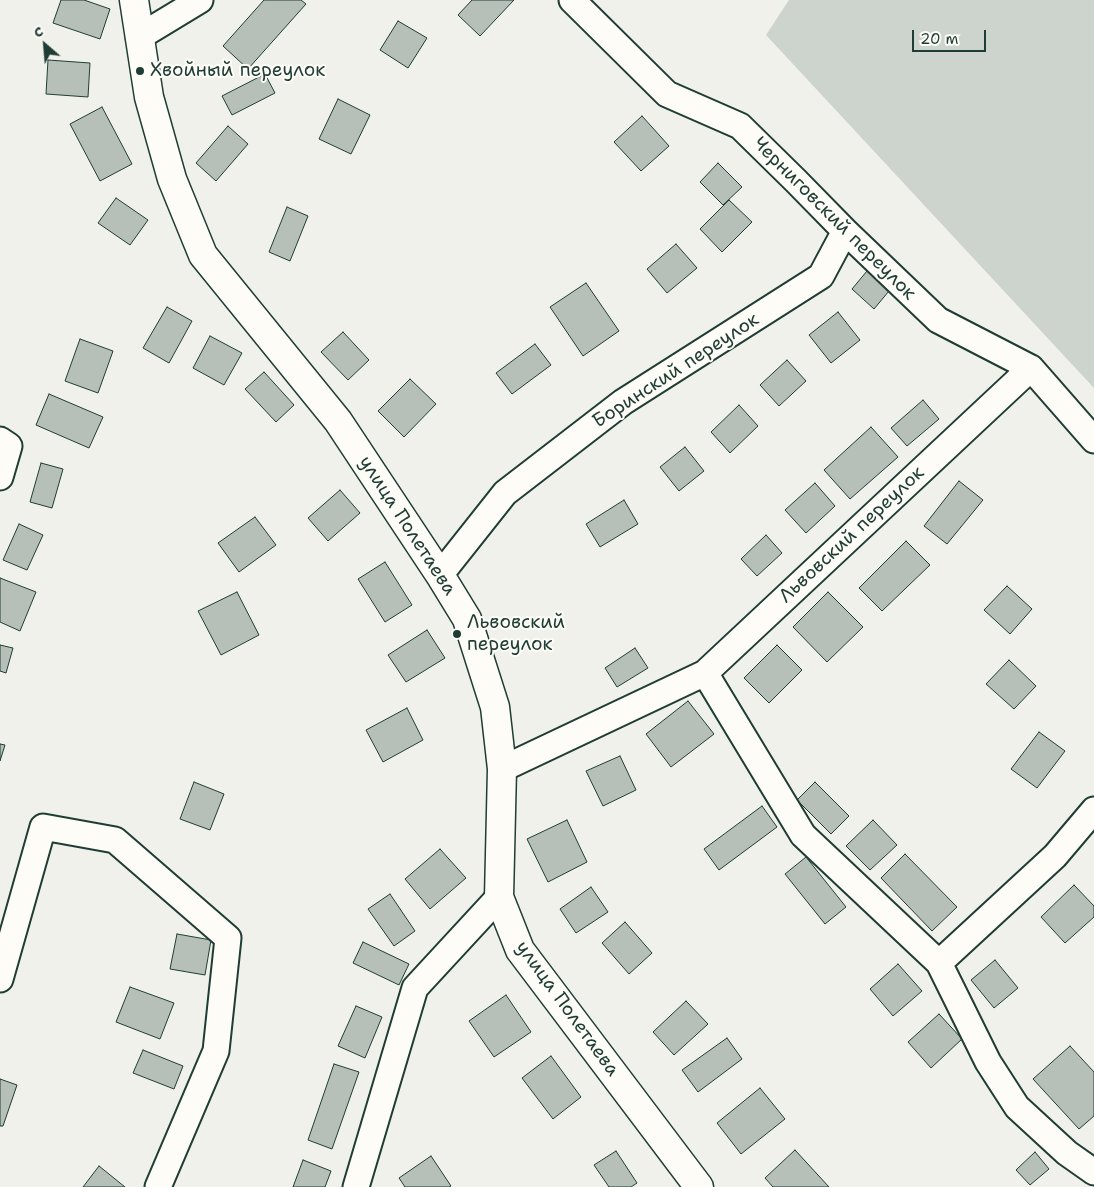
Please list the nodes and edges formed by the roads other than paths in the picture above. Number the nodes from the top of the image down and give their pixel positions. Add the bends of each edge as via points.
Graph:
1 (134, 0) edge
2 (200, 0) edge
3 (572, 0) edge
4 (139, 37) junction
5 (845, 231) junction
6 (1031, 368) junction
7 (0, 440) edge
8 (1094, 440) edge
9 (0, 477) edge
10 (440, 575) junction
11 (705, 673) junction
12 (502, 769) junction
13 (1094, 810) edge
14 (499, 897) junction
15 (939, 962) junction
16 (0, 980) edge
17 (1094, 1172) edge
18 (158, 1187) edge
19 (356, 1187) edge
20 (699, 1187) edge

1 - 4 street, улица Полетаева
2 - 4 street
3 - 5 street, Черниговский переулок via 667,94 740,126
4 - 10 street, улица Полетаева via 148,97 172,180 202,255 338,421
5 - 6 street, Черниговский переулок via 938,320
5 - 10 street, Боринский переулок via 821,276 622,402 505,493
6 - 8 street, Черниговский переулок
6 - 11 street, Львовский переулок
7 - 9 street via 8,446
10 - 12 street, улица Полетаева via 470,628 495,708
11 - 12 street, Львовский переулок
11 - 15 street via 803,835
12 - 14 street, улица Полетаева
13 - 15 street via 1055,856
14 - 19 street via 415,988
14 - 20 street, улица Полетаева via 520,950
15 - 17 street via 988,1062 1017,1107 1067,1153
16 - 18 street via 43,827 115,840 228,938 216,1051

